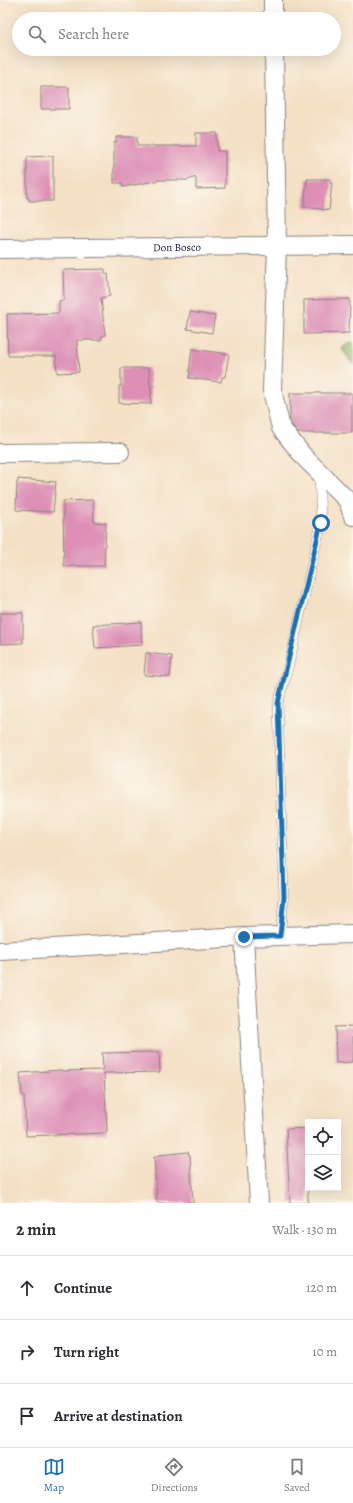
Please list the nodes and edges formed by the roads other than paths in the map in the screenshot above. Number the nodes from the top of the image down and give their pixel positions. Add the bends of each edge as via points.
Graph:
1 (273, 0) edge
2 (273, 12) edge
3 (274, 56) edge
4 (353, 245) edge
5 (277, 246) junction
6 (0, 249) edge
7 (120, 452) dead end
8 (0, 453) edge
9 (319, 473) junction
10 (353, 516) edge
11 (353, 934) edge
12 (280, 936) junction
13 (244, 937) junction
14 (0, 951) edge
15 (260, 1203) edge

1 - 2 street
3 - 5 street
4 - 5 street, Don Bosco
5 - 6 street, Don Bosco
5 - 9 street via 272,390 281,428
7 - 8 street
9 - 10 street via 348,501
9 - 12 lane via 321,523 278,703 284,897
11 - 12 street
12 - 13 street
13 - 14 street
13 - 15 street

